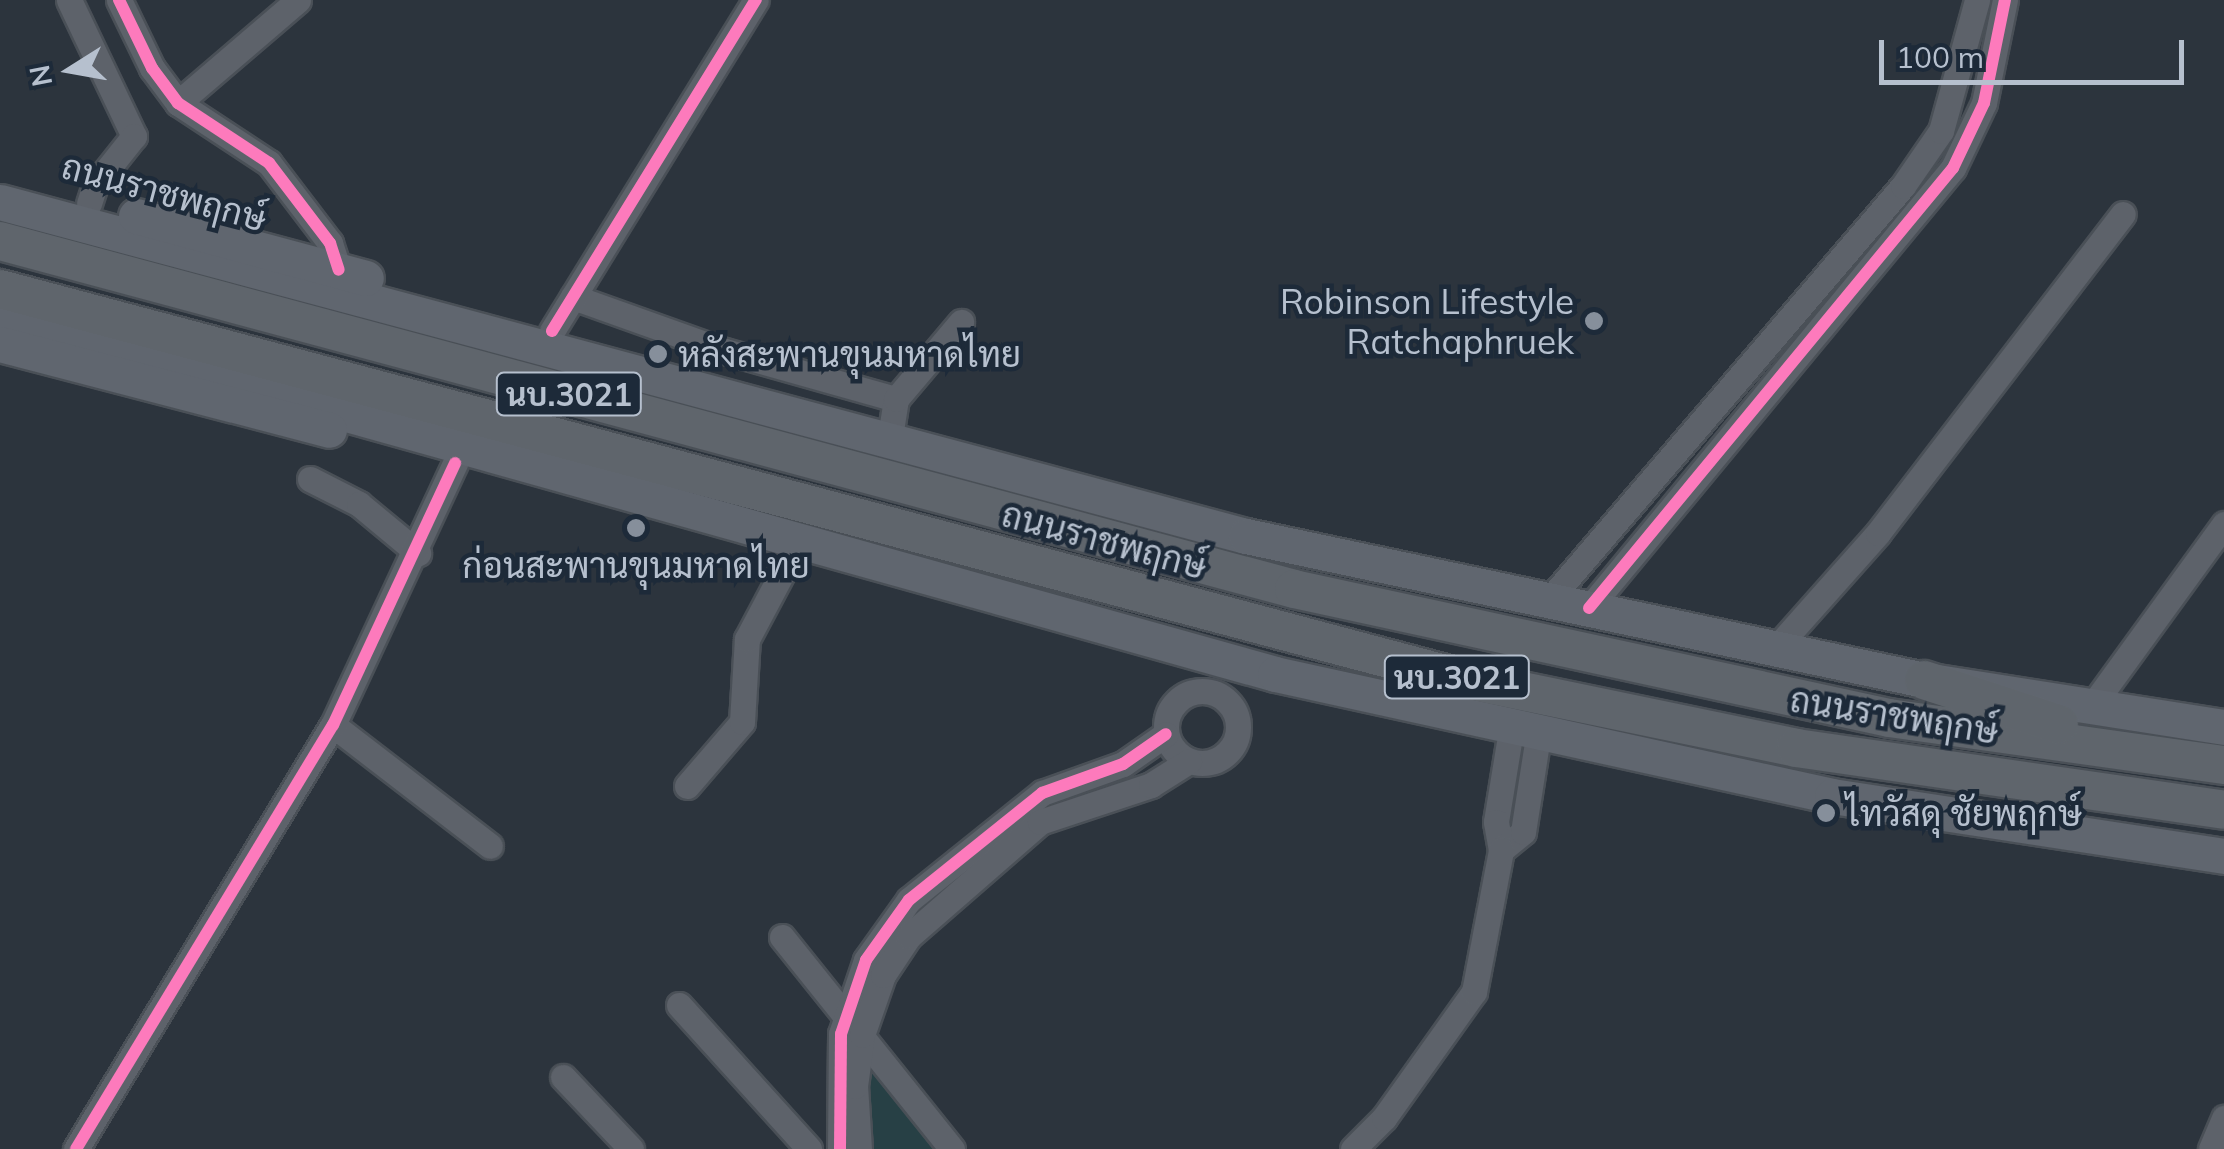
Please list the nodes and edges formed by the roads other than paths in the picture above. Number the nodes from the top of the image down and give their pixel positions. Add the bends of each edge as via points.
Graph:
1 (69, 0) edge
2 (119, 0) edge
3 (298, 0) edge
4 (756, 0) edge
5 (1976, 0) edge
6 (2005, 0) edge
7 (178, 103) junction
8 (0, 180) edge
9 (1903, 186) junction
10 (0, 202) edge
11 (89, 203) junction
12 (1921, 207) junction
13 (2123, 214) dead end
14 (0, 241) edge
15 (339, 270) junction
16 (0, 289) edge
17 (573, 297) junction
18 (0, 316) edge
19 (961, 322) dead end
20 (552, 330) junction
21 (0, 344) edge
22 (653, 375) junction
23 (896, 398) junction
24 (890, 438) junction
25 (455, 463) junction
26 (704, 476) junction
27 (310, 479) dead end
28 (984, 508) junction
29 (2224, 524) edge
30 (739, 526) junction
31 (1246, 536) junction
32 (798, 544) junction
33 (418, 553) junction
34 (862, 560) junction
35 (1550, 600) junction
36 (1589, 608) junction
37 (1776, 648) junction
38 (1259, 670) junction
39 (1924, 680) junction
40 (1232, 705) junction
41 (2092, 706) junction
42 (333, 725) junction
43 (2224, 726) edge
44 (1524, 733) junction
45 (1166, 734) junction
46 (2152, 754) junction
47 (1189, 761) junction
48 (2224, 765) edge
49 (687, 786) dead end
50 (2224, 810) edge
51 (490, 846) dead end
52 (2224, 856) edge
53 (782, 938) dead end
54 (679, 1005) dead end
55 (854, 1025) junction
56 (564, 1077) dead end
57 (2224, 1118) edge
58 (76, 1149) edge
59 (630, 1149) edge
60 (810, 1149) edge
61 (840, 1149) edge
62 (859, 1149) edge
63 (952, 1149) edge
64 (1352, 1149) edge
65 (2210, 1149) edge

1 - 11 street via 134,136 95,185
2 - 7 street
3 - 7 street
4 - 17 street
5 - 9 street via 1941,131
6 - 12 street via 1970,139
7 - 15 street via 268,164 330,243
8 - 11 main road, ถนนราชพฤกษ์
9 - 12 street
9 - 35 street
10 - 22 main road, ถนนราชพฤกษ์ / นบ.3021
11 - 15 main road, ถนนราชพฤกษ์
12 - 36 street
13 - 37 street via 1878,534
14 - 28 main road, ถนนราชพฤกษ์ / นบ.3021
15 - 20 main road, ถนนราชพฤกษ์
16 - 26 main road, ถนนราชพฤกษ์ / นบ.3021
17 - 20 street
17 - 23 street via 725,351
18 - 30 main road, นบ.3021
19 - 23 street
20 - 22 main road, ถนนราชพฤกษ์
21 - 25 main road
22 - 24 main road, ถนนราชพฤกษ์ / นบ.3021
23 - 24 street
24 - 31 main road, ถนนราชพฤกษ์ / นบ.3021
25 - 30 main road
25 - 33 street
26 - 34 main road
26 - 50 main road, ถนนราชพฤกษ์ / นบ.3021 via 1464,679 1796,748
27 - 33 street via 360,504
28 - 31 main road
28 - 46 main road, ถนนราชพฤกษ์ / นบ.3021 via 1650,670 1890,718
29 - 41 street
30 - 32 main road, นบ.3021
31 - 35 main road, ถนนราชพฤกษ์ / นบ.3021
32 - 34 main road, นบ.3021
32 - 49 street via 748,639 742,722
33 - 42 street
34 - 38 main road, นบ.3021
35 - 36 main road, ถนนราชพฤกษ์ / นบ.3021
36 - 37 main road, ถนนราชพฤกษ์ / นบ.3021
37 - 39 main road, ถนนราชพฤกษ์ / นบ.3021
38 - 40 street
38 - 44 main road, นบ.3021
39 - 41 main road, ถนนราชพฤกษ์
39 - 46 main road, นบ.3021
40 - 45 street via 1212,691 1187,693 1169,710
40 - 47 street via 1238,727 1231,749 1212,762
41 - 43 main road, ถนนราชพฤกษ์
42 - 51 street
42 - 58 street
44 - 52 main road, นบ.3021 via 1832,796
44 - 64 street via 1523,832 1501,850 1474,992 1384,1118
45 - 47 street
45 - 55 street via 1123,764 1042,792 909,900 866,960
46 - 48 main road, ถนนราชพฤกษ์ / นบ.3021
47 - 55 street via 1151,785 1040,822 933,909
53 - 55 street
54 - 60 street
55 - 61 street via 836,1102
55 - 62 street
55 - 63 street
56 - 59 street
57 - 65 street

